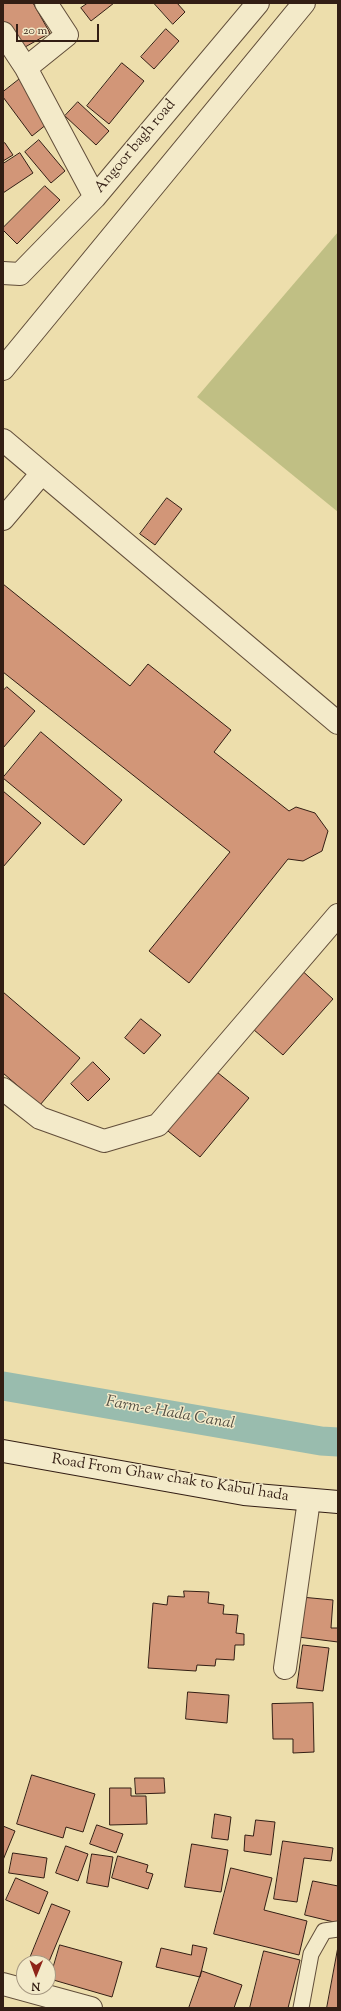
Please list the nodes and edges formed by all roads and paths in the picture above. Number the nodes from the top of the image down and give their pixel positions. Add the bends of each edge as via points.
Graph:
1 (46, 3) edge
2 (258, 3) edge
3 (304, 3) edge
4 (3, 33) edge
5 (26, 68) junction
6 (95, 197) junction
7 (3, 274) edge
8 (3, 369) edge
9 (3, 440) edge
10 (42, 473) junction
11 (3, 519) edge
12 (338, 723) edge
13 (338, 915) edge
14 (3, 1089) edge
15 (3, 1451) edge
16 (309, 1500) junction
17 (338, 1502) edge
18 (285, 1668) dead end
19 (338, 1929) edge
20 (3, 1984) edge
21 (91, 2008) edge
22 (300, 2008) edge

1 - 5 street via 67,35
2 - 6 street, Angoor bagh road
3 - 8 street
4 - 5 street
5 - 6 street
6 - 7 street, Angoor bagh road via 20,274
9 - 10 street
10 - 11 street
10 - 12 street
13 - 14 street via 158,1125 104,1141 40,1118
15 - 16 street, Road From Ghaw chak to Kabul hada via 244,1494
16 - 17 street, Road From Ghaw chak to Kabul hada
16 - 18 street
19 - 22 lane via 324,1931 311,1954
20 - 21 street

